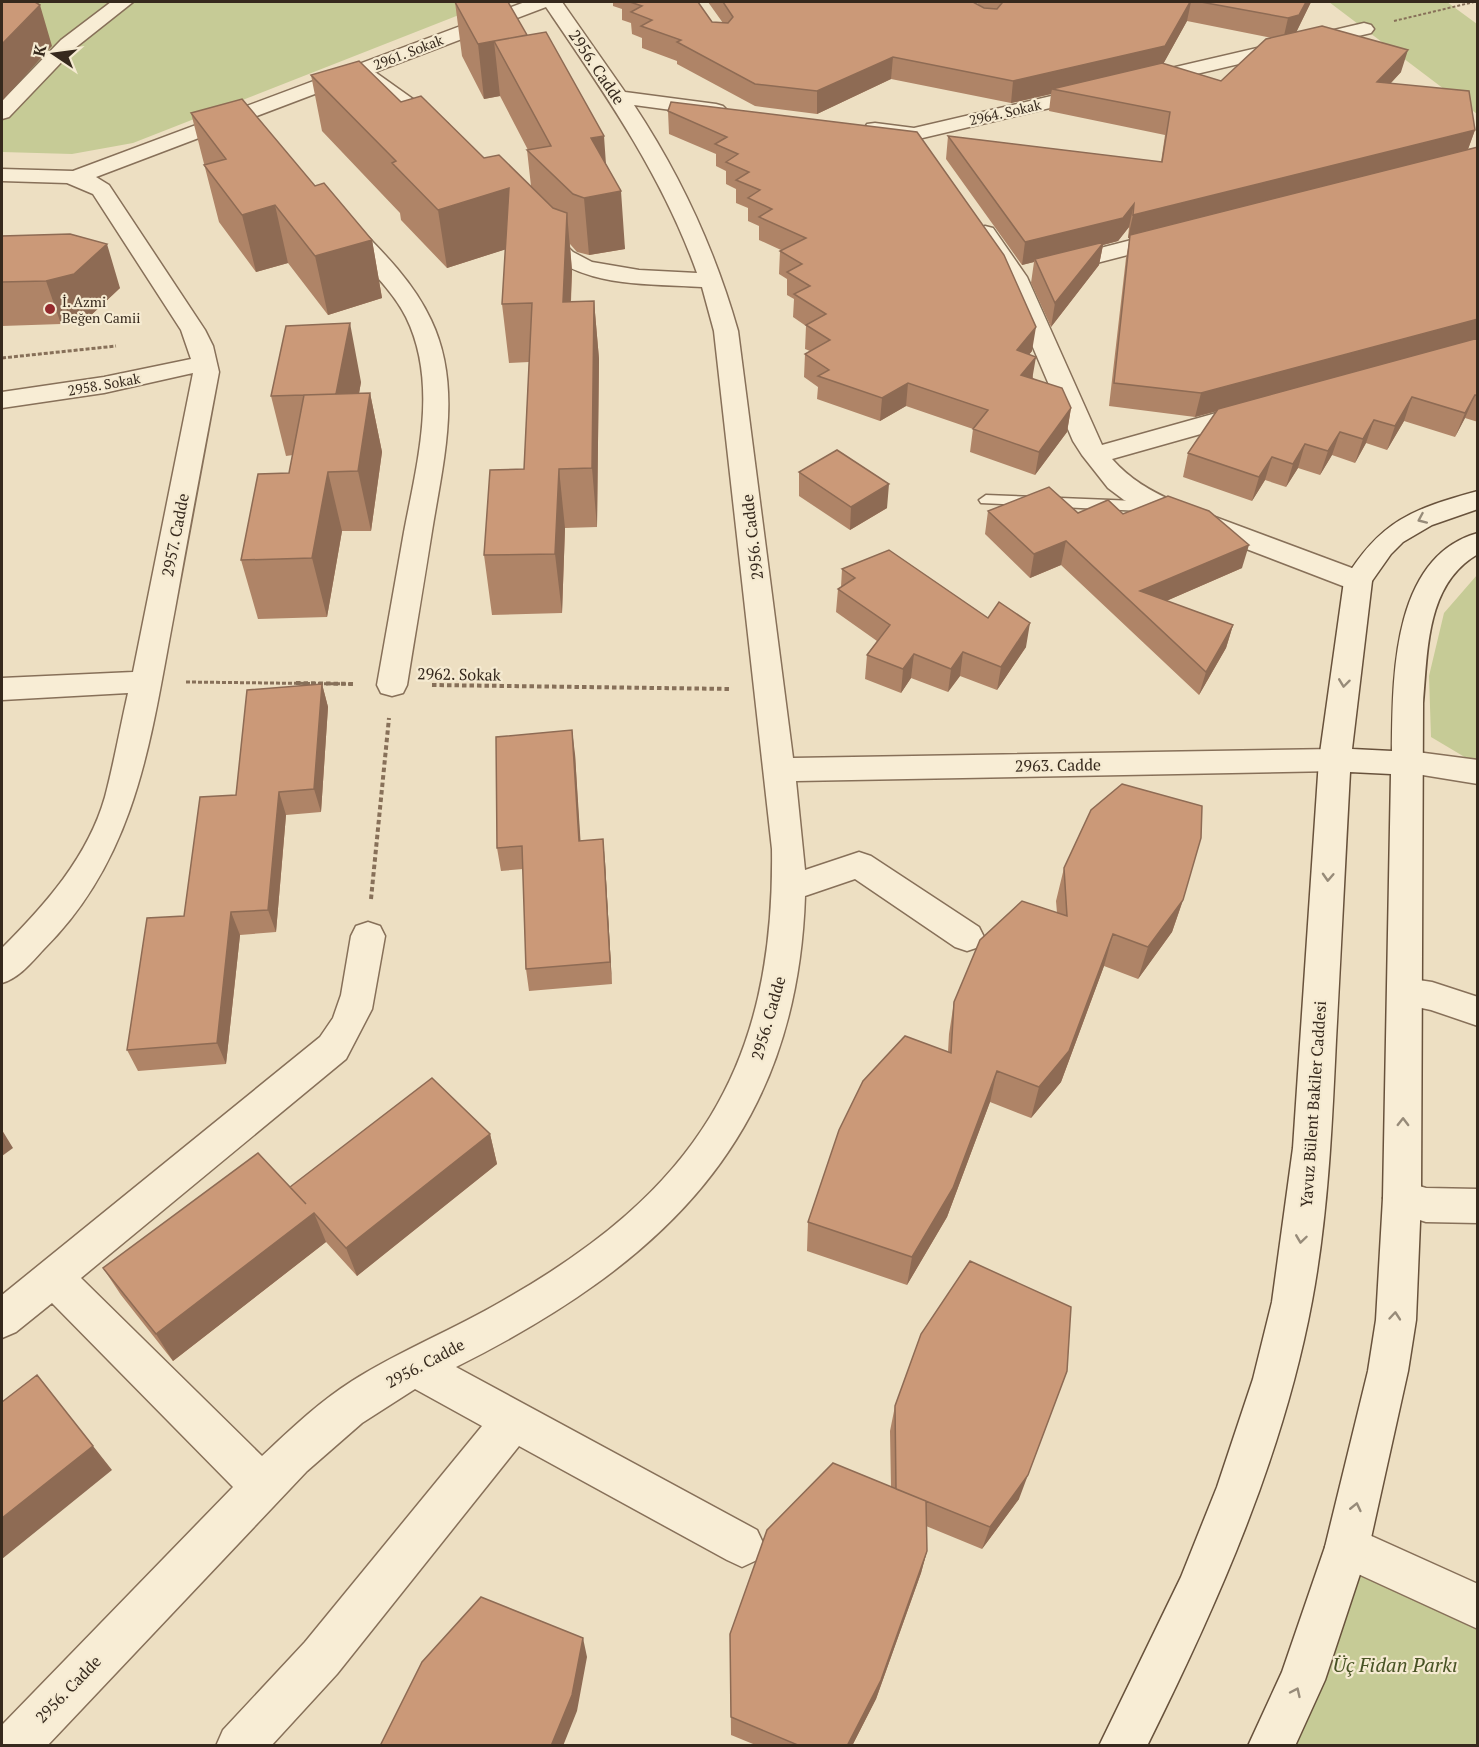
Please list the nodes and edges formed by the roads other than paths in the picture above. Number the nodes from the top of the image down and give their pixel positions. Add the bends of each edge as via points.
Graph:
1 (123, 2) edge
2 (541, 2) edge
3 (553, 2) edge
4 (1364, 28) road end
5 (359, 70) junction
6 (626, 109) junction
7 (707, 109) junction
8 (730, 111) edge
9 (2, 113) edge
10 (857, 127) edge
11 (459, 149) edge
12 (2, 175) edge
13 (74, 178) junction
14 (326, 207) edge
15 (971, 212) edge
16 (523, 215) edge
17 (1189, 232) edge
18 (1015, 277) junction
19 (713, 281) junction
20 (205, 363) junction
21 (2, 400) edge
22 (1275, 405) edge
23 (1095, 455) junction
24 (986, 500) dead end
25 (1478, 500) edge
26 (1166, 508) junction
27 (1478, 542) edge
28 (1358, 581) junction
29 (146, 682) junction
30 (393, 685) road end
31 (2, 689) edge
32 (1335, 760) junction
33 (1409, 763) junction
34 (780, 770) junction
35 (1478, 772) edge
36 (790, 888) junction
37 (368, 936) road end
38 (967, 936) dead end
39 (2, 969) edge
40 (1405, 992) junction
41 (1478, 1012) edge
42 (1402, 1198) junction
43 (1478, 1206) edge
44 (54, 1278) junction
45 (2, 1319) edge
46 (415, 1367) junction
47 (513, 1421) junction
48 (263, 1487) junction
49 (742, 1545) dead end
50 (1347, 1547) junction
51 (1478, 1607) edge
52 (14, 1746) edge
53 (239, 1746) edge
54 (1122, 1746) edge
55 (1271, 1746) edge

1 - 9 street via 68,44
2 - 5 street, 2961. Sokak
3 - 6 street, 2956. Cadde
4 - 10 street, 2964. Sokak via 1116,87 921,142
5 - 11 street via 422,114
5 - 13 street, 2961. Sokak via 246,124
6 - 7 street
6 - 7 street
6 - 19 street, 2956. Cadde via 685,210
7 - 8 street
12 - 13 street, 2957. Cadde
13 - 20 street, 2957. Cadde via 101,190 193,330
14 - 30 street via 383,265 406,298 424,331 435,379 433,450
15 - 18 street
16 - 19 street via 564,257 586,267
17 - 18 street
18 - 23 street
19 - 34 street, 2956. Cadde via 731,362
20 - 21 street, 2958. Sokak via 120,382
20 - 29 street, 2957. Cadde via 205,381
22 - 23 street
23 - 26 street via 1134,494
24 - 26 lane
25 -> 28 street, Yavuz Bülent Bakiler Caddesi via 1436,513 1398,531 1372,555
26 - 28 street
27 - 33 street via 1439,570 1425,602 1408,703
28 -> 32 street, Yavuz Bülent Bakiler Caddesi
29 - 31 street
29 - 39 street, 2957. Cadde via 120,799 100,848 69,899
32 - 33 street, 2963. Cadde
32 - 34 street, 2963. Cadde
32 -> 54 street, Yavuz Bülent Bakiler Caddesi via 1312,1148 1287,1323 1257,1436 1216,1549 1189,1614
33 - 35 street, 2963. Cadde
33 - 40 street
34 - 36 street, 2956. Cadde
36 - 38 street via 859,865
36 - 46 street, 2956. Cadde via 783,964 767,1026 727,1126 704,1157 654,1215 589,1267 520,1312
37 - 44 street via 358,1003 352,1020 333,1048
40 - 41 street via 1432,996
42 -> 40 street
42 - 43 street via 1426,1205
50 -> 42 street via 1388,1371 1396,1320
44 - 45 street
44 - 48 street
46 - 47 street
46 - 48 street, 2956. Cadde via 347,1409
47 - 49 street
47 - 53 street via 321,1658
48 - 52 street, 2956. Cadde
50 - 51 street
55 -> 50 street via 1302,1680

